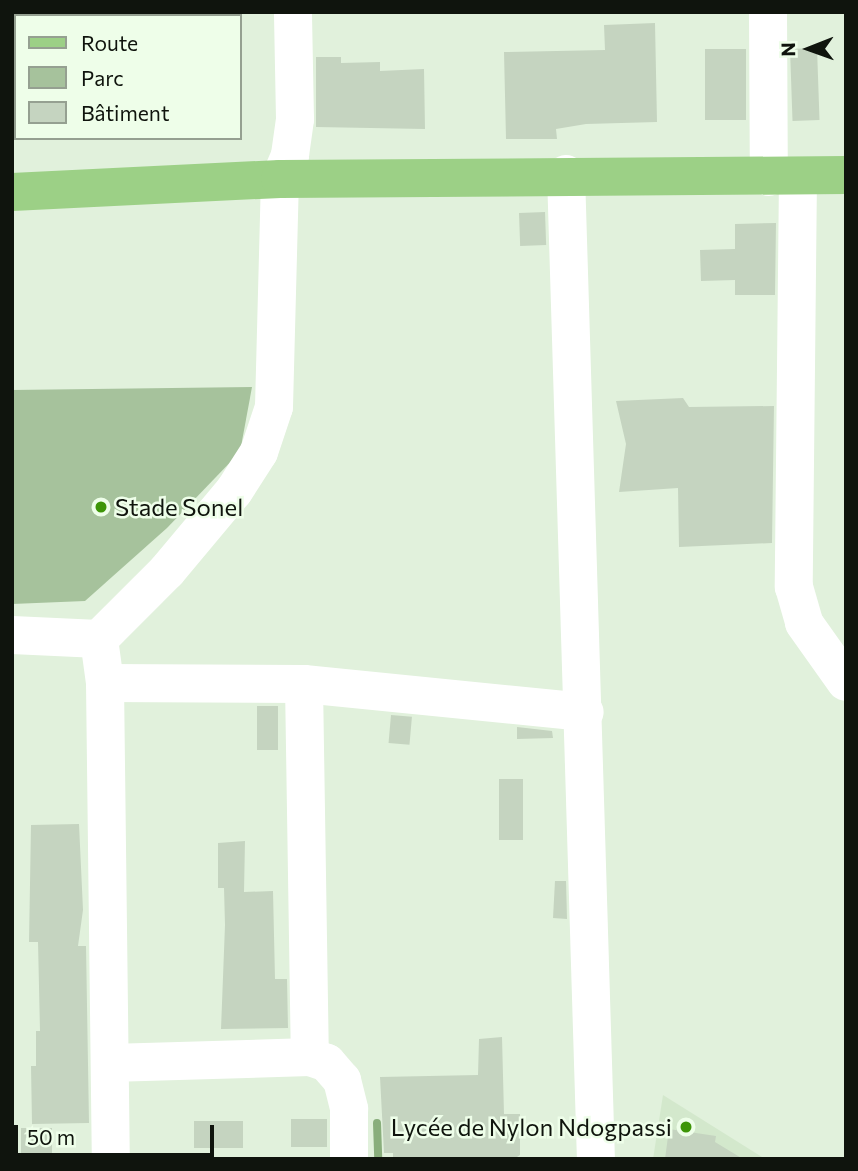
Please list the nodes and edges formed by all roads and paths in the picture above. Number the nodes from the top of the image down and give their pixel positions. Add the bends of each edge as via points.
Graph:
1 (293, 12) edge
2 (768, 12) edge
3 (566, 174) junction
4 (846, 175) edge
5 (783, 176) junction
6 (280, 179) junction
7 (12, 192) edge
8 (12, 635) edge
9 (99, 639) junction
10 (846, 682) edge
11 (105, 683) junction
12 (304, 684) junction
13 (585, 712) junction
14 (310, 1057) junction
15 (110, 1063) junction
16 (111, 1159) edge
17 (349, 1159) edge
18 (596, 1159) edge

1 - 6 street via 295,119 290,155
2 - 5 street
3 - 5 main road
3 - 6 main road
3 - 13 street
4 - 5 main road
5 - 10 street via 793,587 804,622
6 - 7 main road
6 - 9 street via 274,407 259,452 234,491 167,572
8 - 9 street
9 - 11 street
11 - 12 street
11 - 15 street
12 - 13 street
12 - 14 street
13 - 18 street
14 - 15 street
14 - 17 street via 327,1063 342,1080 349,1109
15 - 16 street

